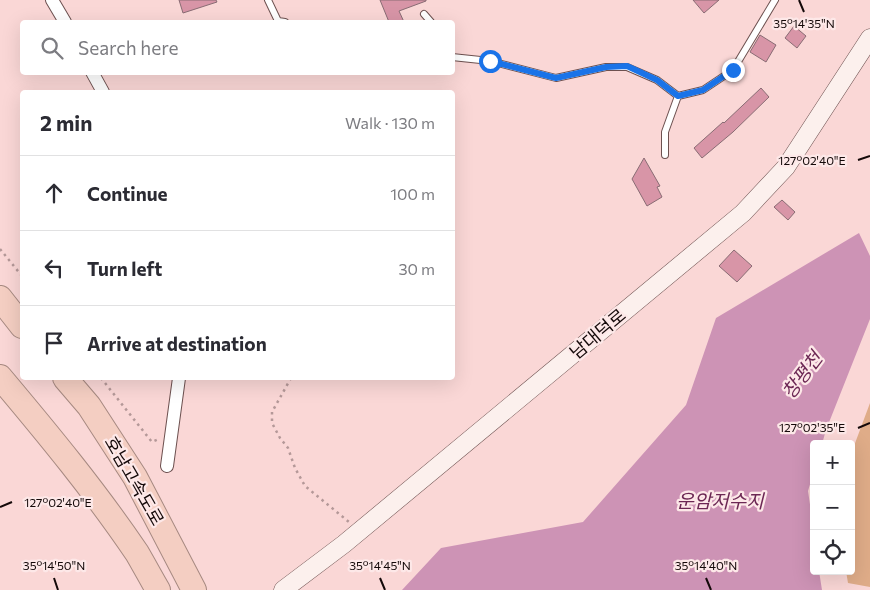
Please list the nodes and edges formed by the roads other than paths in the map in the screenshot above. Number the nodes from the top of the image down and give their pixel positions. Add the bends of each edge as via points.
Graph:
1 (52, 0) edge
2 (268, 0) edge
3 (775, 0) edge
4 (424, 14) dead end
5 (64, 20) edge
6 (278, 20) edge
7 (429, 20) edge
8 (870, 38) edge
9 (455, 57) edge
10 (94, 75) edge
11 (102, 90) edge
12 (678, 96) junction
13 (664, 155) dead end
14 (0, 298) edge
15 (20, 323) edge
16 (0, 377) edge
17 (67, 380) edge
18 (179, 380) edge
19 (167, 466) dead end
20 (158, 590) edge
21 (194, 590) edge
22 (283, 590) edge

1 - 5 street
2 - 6 lane
3 - 12 lane via 733,70 703,90
4 - 7 lane
8 - 22 main road, 남대덕로 via 786,167 743,213 359,532
9 - 12 lane via 490,61 556,78 606,67 627,66 657,80
10 - 11 street
12 - 13 lane via 665,132
14 - 15 highway
16 - 20 highway, 호남고속도로 via 106,508
17 - 21 highway, 호남고속도로 via 89,406 135,477
18 - 19 street

